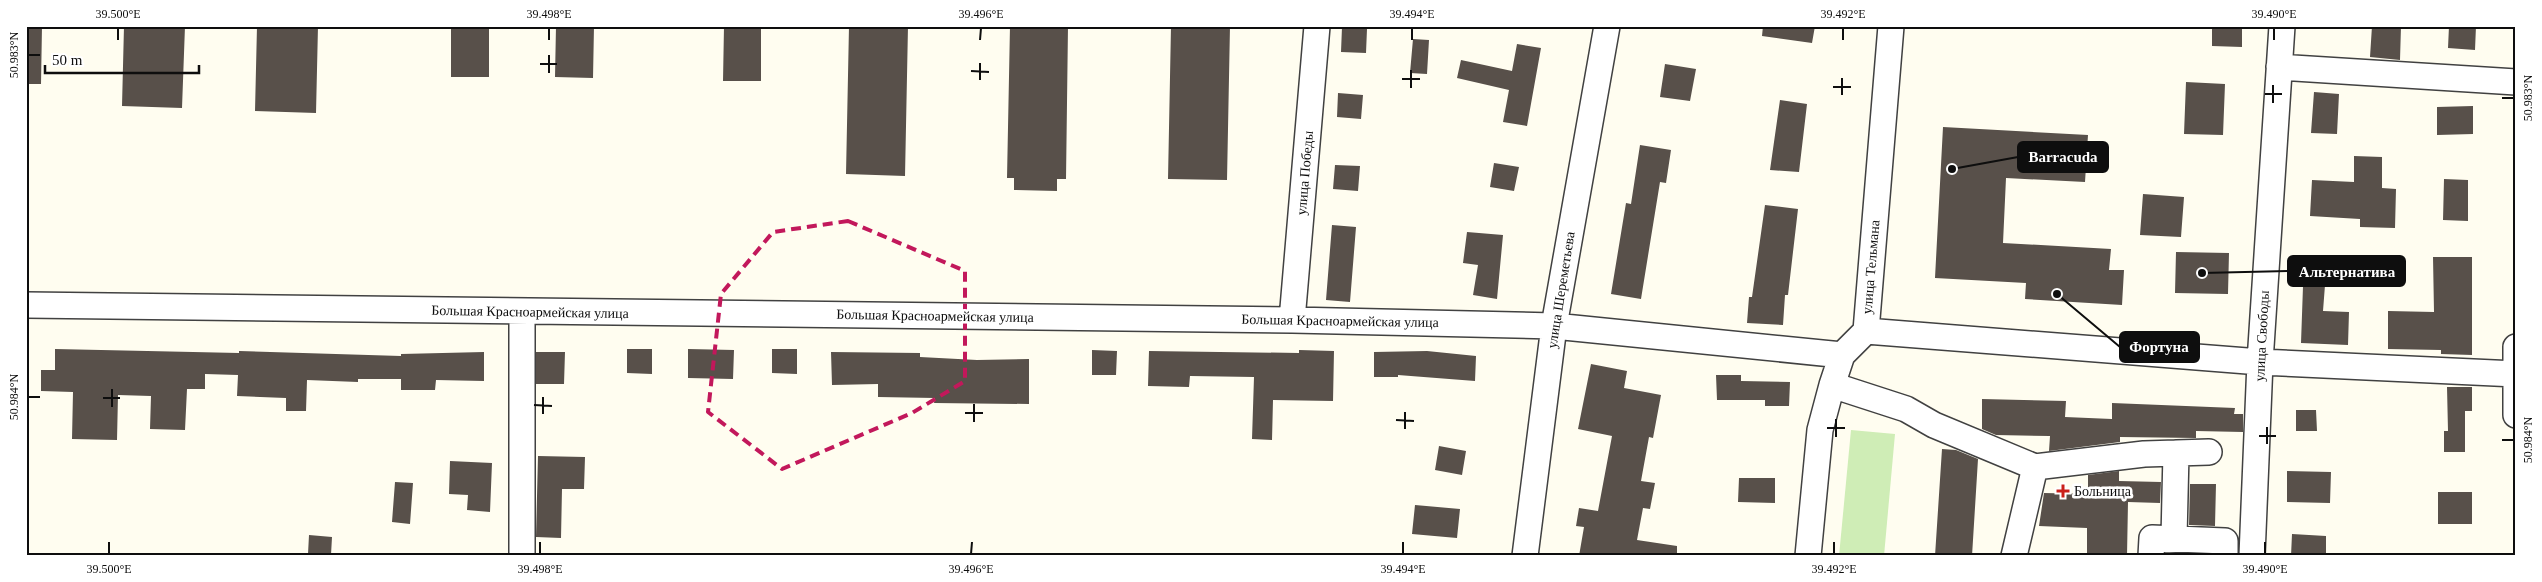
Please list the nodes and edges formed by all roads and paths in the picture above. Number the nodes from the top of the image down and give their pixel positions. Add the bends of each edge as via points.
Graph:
1 (1317, 26) edge
2 (1607, 26) edge
3 (1891, 26) edge
4 (2282, 26) edge
5 (2279, 67) junction
6 (2516, 82) edge
7 (26, 306) edge
8 (522, 313) junction
9 (1292, 320) junction
10 (1554, 326) junction
11 (1866, 331) junction
12 (2516, 347) edge
13 (1842, 355) junction
14 (2260, 362) junction
15 (2515, 374) edge
16 (1832, 385) junction
17 (2516, 415) edge
18 (2208, 452) dead end
19 (2176, 453) junction
20 (2034, 468) junction
21 (2174, 538) junction
22 (522, 556) edge
23 (1526, 556) edge
24 (1808, 556) edge
25 (2014, 556) edge
26 (2151, 556) edge
27 (2225, 556) edge
28 (2252, 556) edge

1 - 9 street, улица Победы
2 - 10 street, улица Шереметьева
3 - 11 street, улица Тельмана
4 - 5 street, улица Свободы
5 - 6 street
5 - 14 street, улица Свободы
7 - 8 street, Большая Красноармейская улица
8 - 9 street, Большая Красноармейская улица
8 - 22 street
9 - 10 street, Большая Красноармейская улица
10 - 13 street, Большая Красноармейская улица
10 - 23 street, улица Шереметьева
11 - 13 street, улица Тельмана
11 - 14 street
12 - 15 street
13 - 16 street, улица Тельмана
14 - 15 street
14 - 28 street, улица Свободы
15 - 17 street
16 - 20 street via 1906,408 1934,425
16 - 24 street, улица Тельмана via 1820,430
18 - 19 street
19 - 20 street
19 - 21 street
20 - 25 street
21 - 26 street via 2152,538
21 - 27 street via 2225,541

